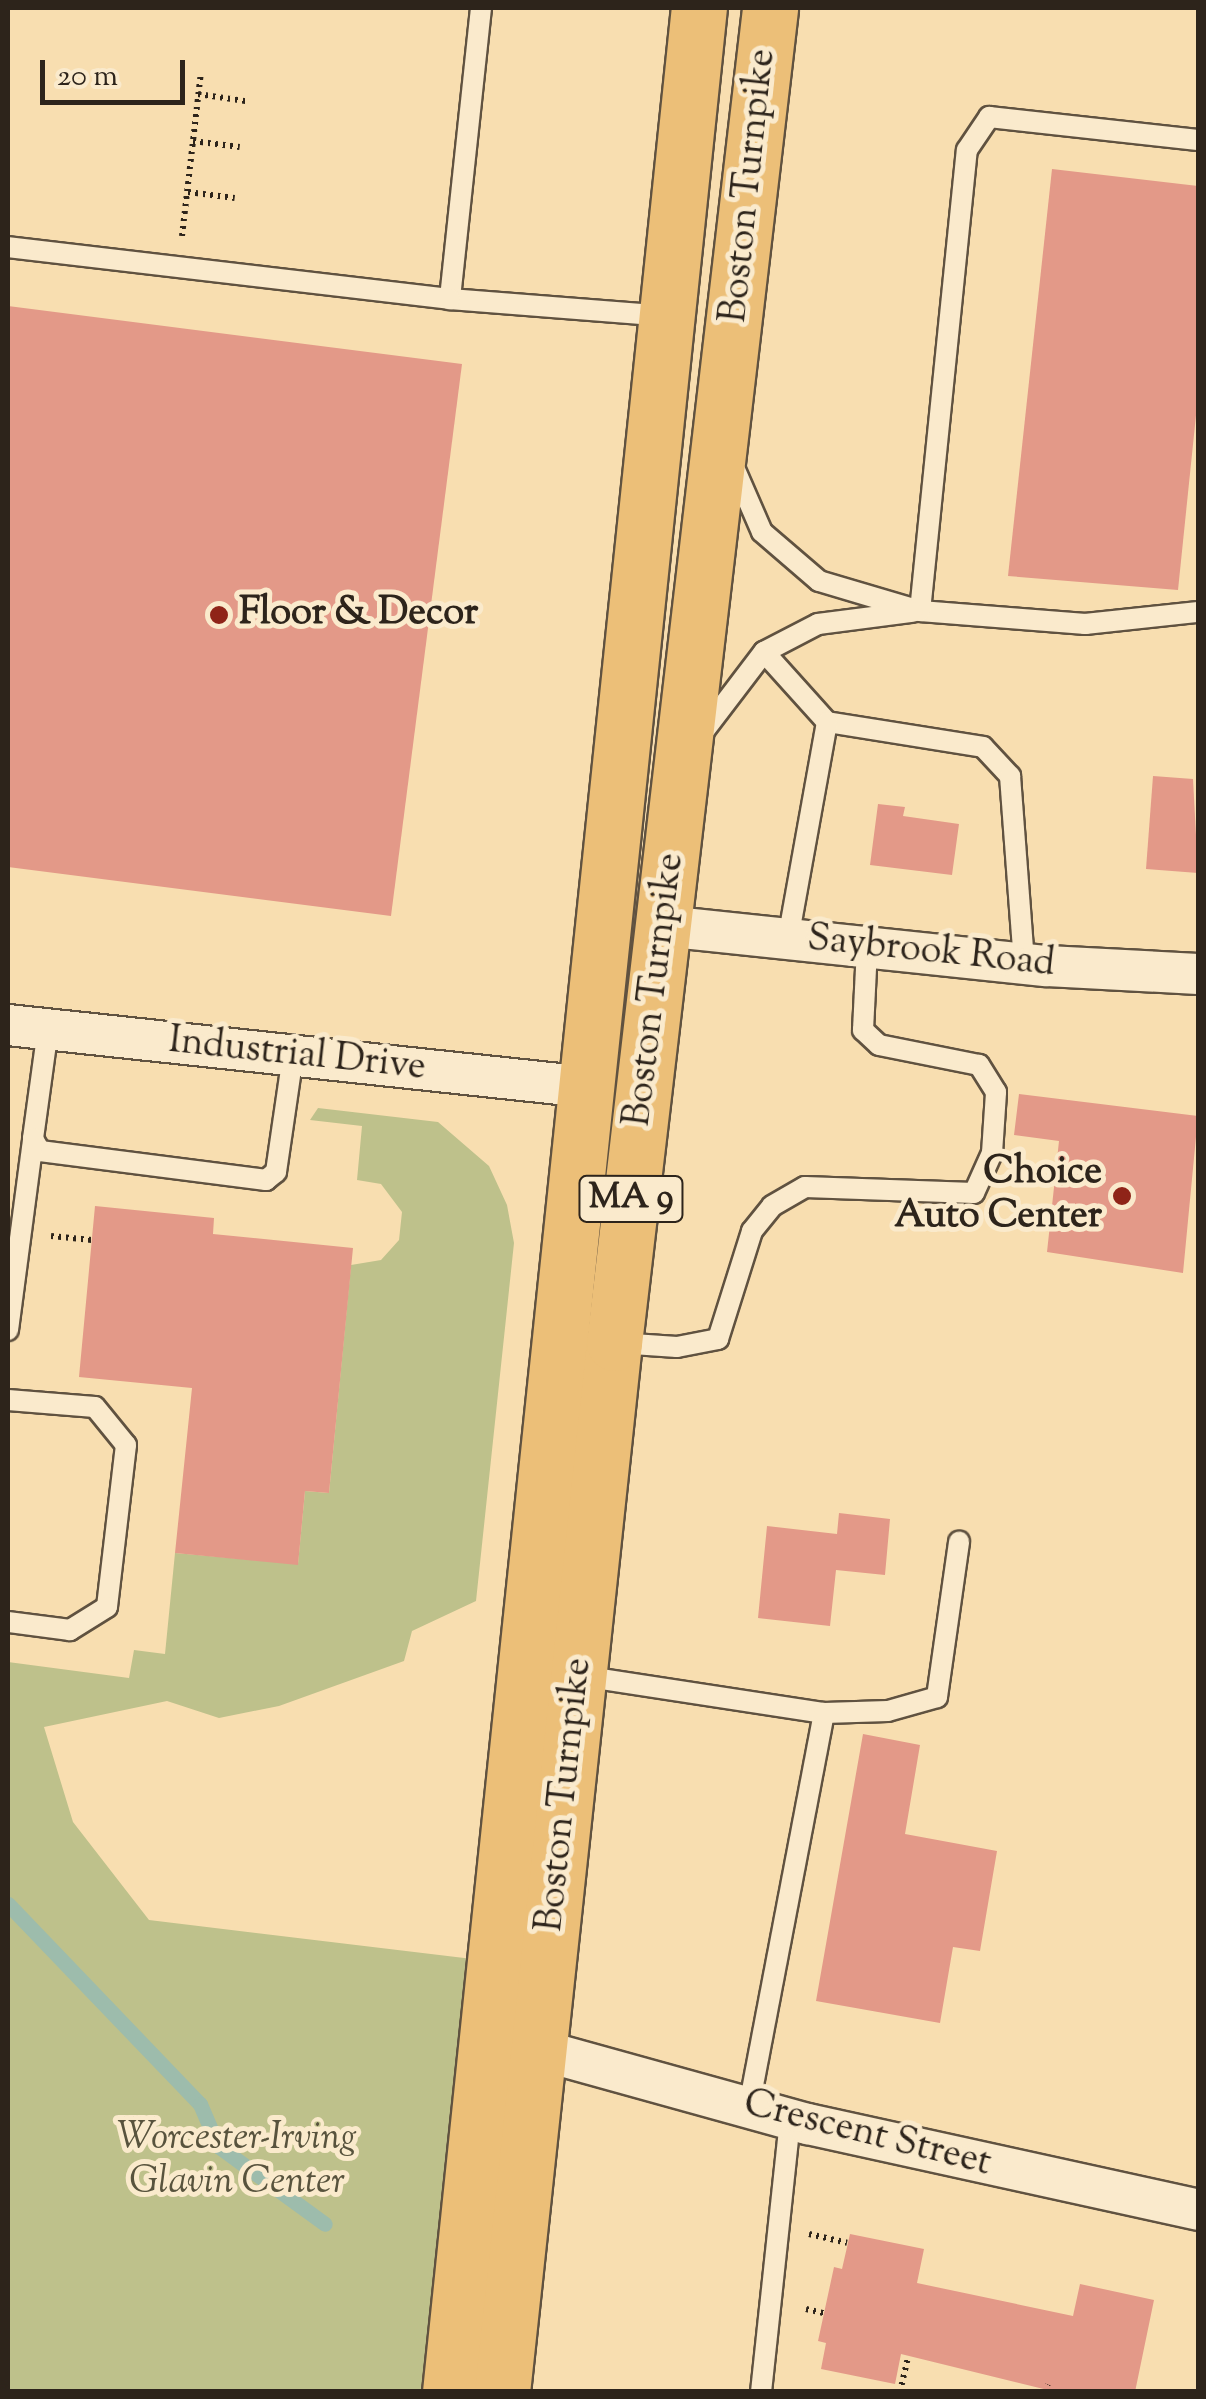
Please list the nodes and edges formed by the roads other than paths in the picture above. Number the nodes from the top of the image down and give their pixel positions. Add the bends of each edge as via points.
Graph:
1 (481, 8) edge
2 (699, 8) edge
3 (770, 8) edge
4 (1198, 140) edge
5 (8, 247) edge
6 (450, 299) junction
7 (668, 316) junction
8 (721, 438) junction
9 (920, 610) junction
10 (1198, 612) edge
11 (764, 652) junction
12 (826, 722) junction
13 (684, 758) junction
14 (664, 926) junction
15 (788, 939) junction
16 (868, 947) junction
17 (1024, 964) junction
18 (1198, 974) edge
19 (8, 1025) edge
20 (48, 1029) junction
21 (294, 1056) junction
22 (587, 1087) junction
23 (33, 1139) junction
24 (8, 1330) edge
25 (614, 1342) junction
26 (8, 1400) edge
27 (959, 1542) dead end
28 (8, 1622) edge
29 (579, 1676) junction
30 (824, 1713) junction
31 (538, 2049) junction
32 (748, 2108) junction
33 (790, 2119) junction
34 (1198, 2210) edge
35 (450, 2392) edge
36 (502, 2392) edge
37 (761, 2392) edge

1 - 6 lane
2 - 7 highway, Boston Turnpike / MA 9
3 - 8 highway, Boston Turnpike / MA 9
4 - 9 lane via 989,117 967,150
5 - 6 lane
6 - 7 lane
7 - 22 highway, Boston Turnpike / MA 9
8 - 9 lane via 762,532 820,580
8 - 13 highway, Boston Turnpike / MA 9
9 - 10 lane via 1085,624
9 - 11 lane via 818,624
11 - 12 lane
11 - 13 lane
12 - 15 lane
12 - 17 lane via 983,747 1010,776
13 - 14 highway, Boston Turnpike / MA 9
14 - 15 street, Saybrook Road
14 - 25 highway, Boston Turnpike / MA 9
15 - 16 street, Saybrook Road
16 - 17 street, Saybrook Road
16 - 25 lane via 864,1030 879,1045 979,1065 996,1092 992,1153 974,1193 805,1186 772,1206 752,1231 718,1340 677,1347
17 - 18 street, Saybrook Road
19 - 20 street, Industrial Drive
20 - 21 street, Industrial Drive
20 - 23 lane
21 - 22 street, Industrial Drive
21 - 23 lane via 276,1172 266,1180 40,1151
22 - 35 highway, Boston Turnpike / MA 9
23 - 24 lane
25 - 29 highway, Boston Turnpike / MA 9
26 - 28 lane via 95,1408 126,1445 108,1607 70,1630
27 - 30 lane via 937,1696 888,1711
29 - 30 lane
29 - 31 highway, Boston Turnpike / MA 9
30 - 32 lane
31 - 32 street, Crescent Street
31 - 36 highway, Boston Turnpike / MA 9
32 - 33 street, Crescent Street
33 - 34 street, Crescent Street
33 - 37 lane

